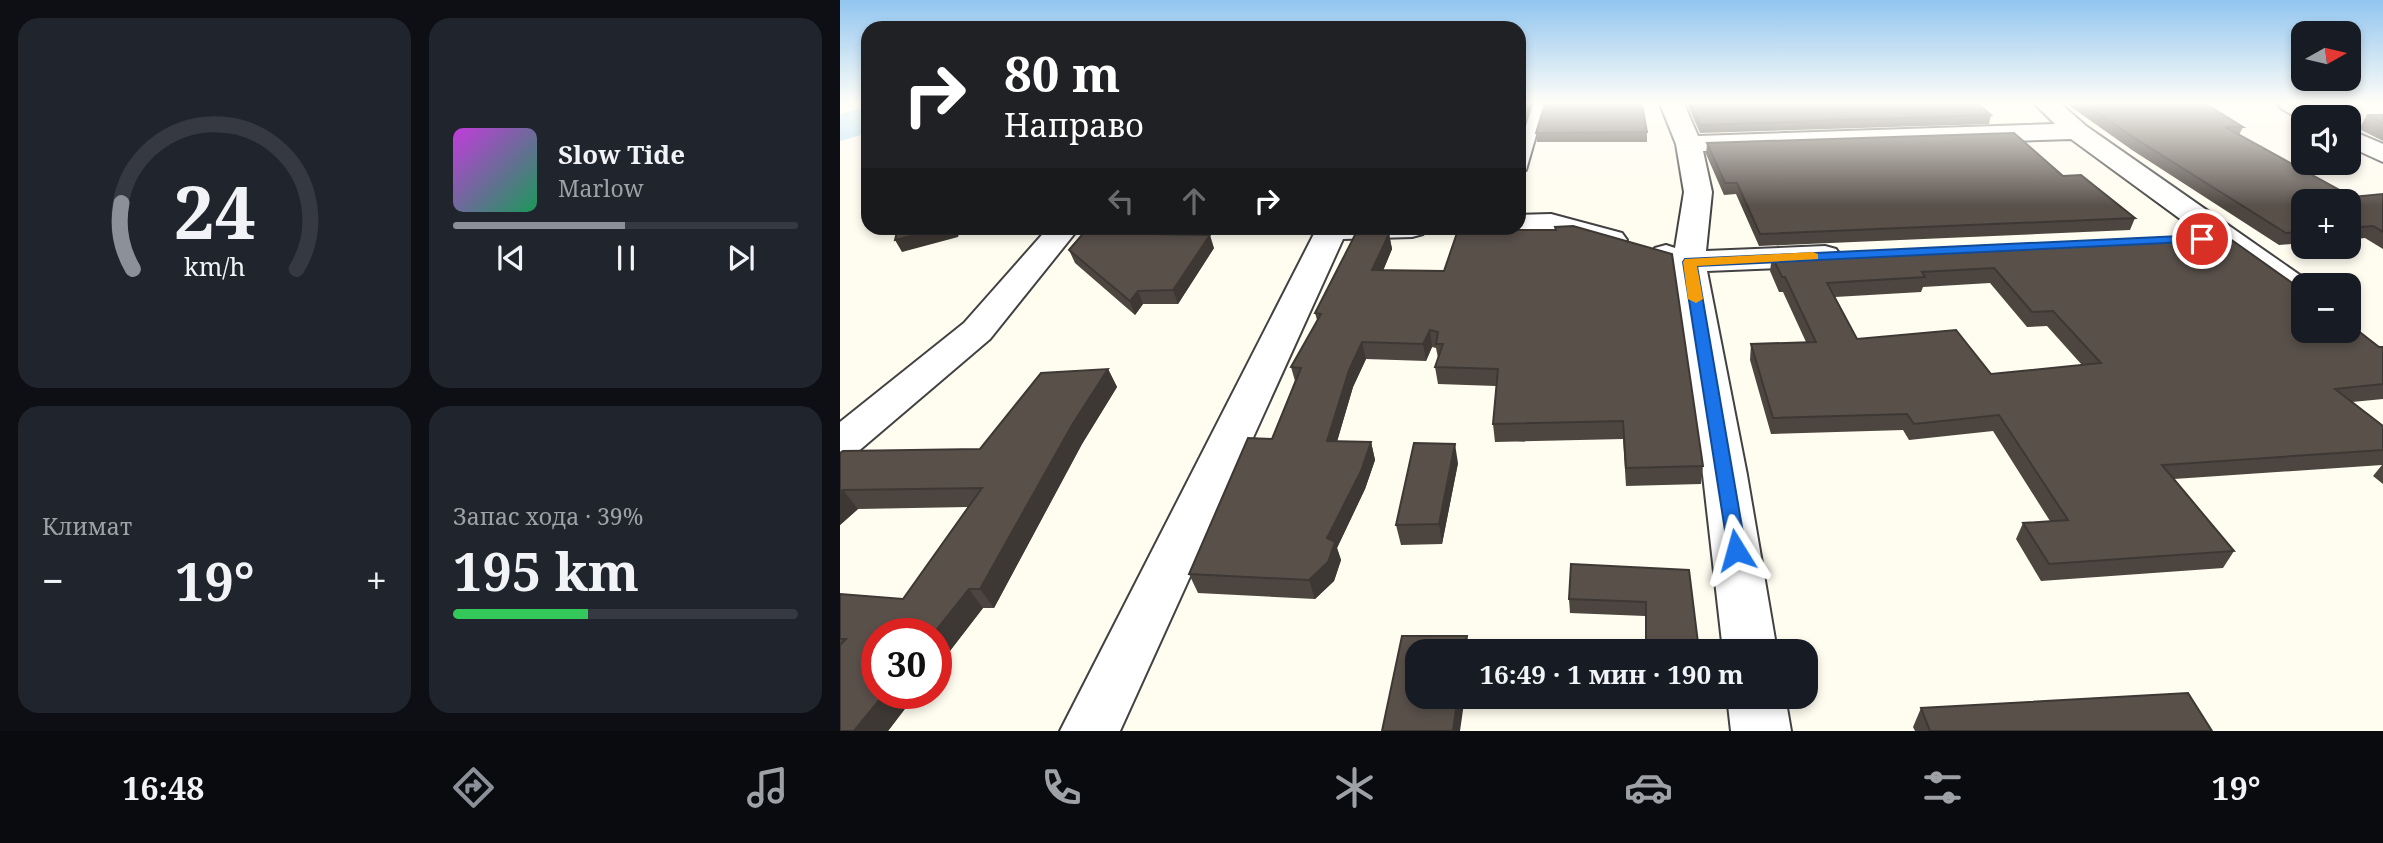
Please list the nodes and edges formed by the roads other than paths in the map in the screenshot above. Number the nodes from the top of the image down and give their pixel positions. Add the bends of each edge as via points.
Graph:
1 (1686, 138) edge
2 (1865, 138) edge
3 (2087, 138) edge
4 (2361, 143) edge
5 (1689, 144) junction
6 (2383, 154) edge
7 (1526, 224) edge
8 (1058, 235) edge
9 (1329, 235) edge
10 (2229, 237) junction
11 (2173, 240) edge
12 (1855, 254) edge
13 (1689, 262) junction
14 (2291, 284) edge
15 (840, 444) edge
16 (1748, 639) edge
17 (1758, 709) edge
18 (1090, 731) edge
19 (1761, 731) edge

1 - 5 street
2 - 5 street
3 - 10 street
4 - 6 street
5 - 13 street via 1698,192
7 - 13 street via 1551,223
8 - 15 street via 977,331
9 - 18 street
10 - 11 street
10 - 14 street
12 - 13 street
13 - 16 street
17 - 19 street

